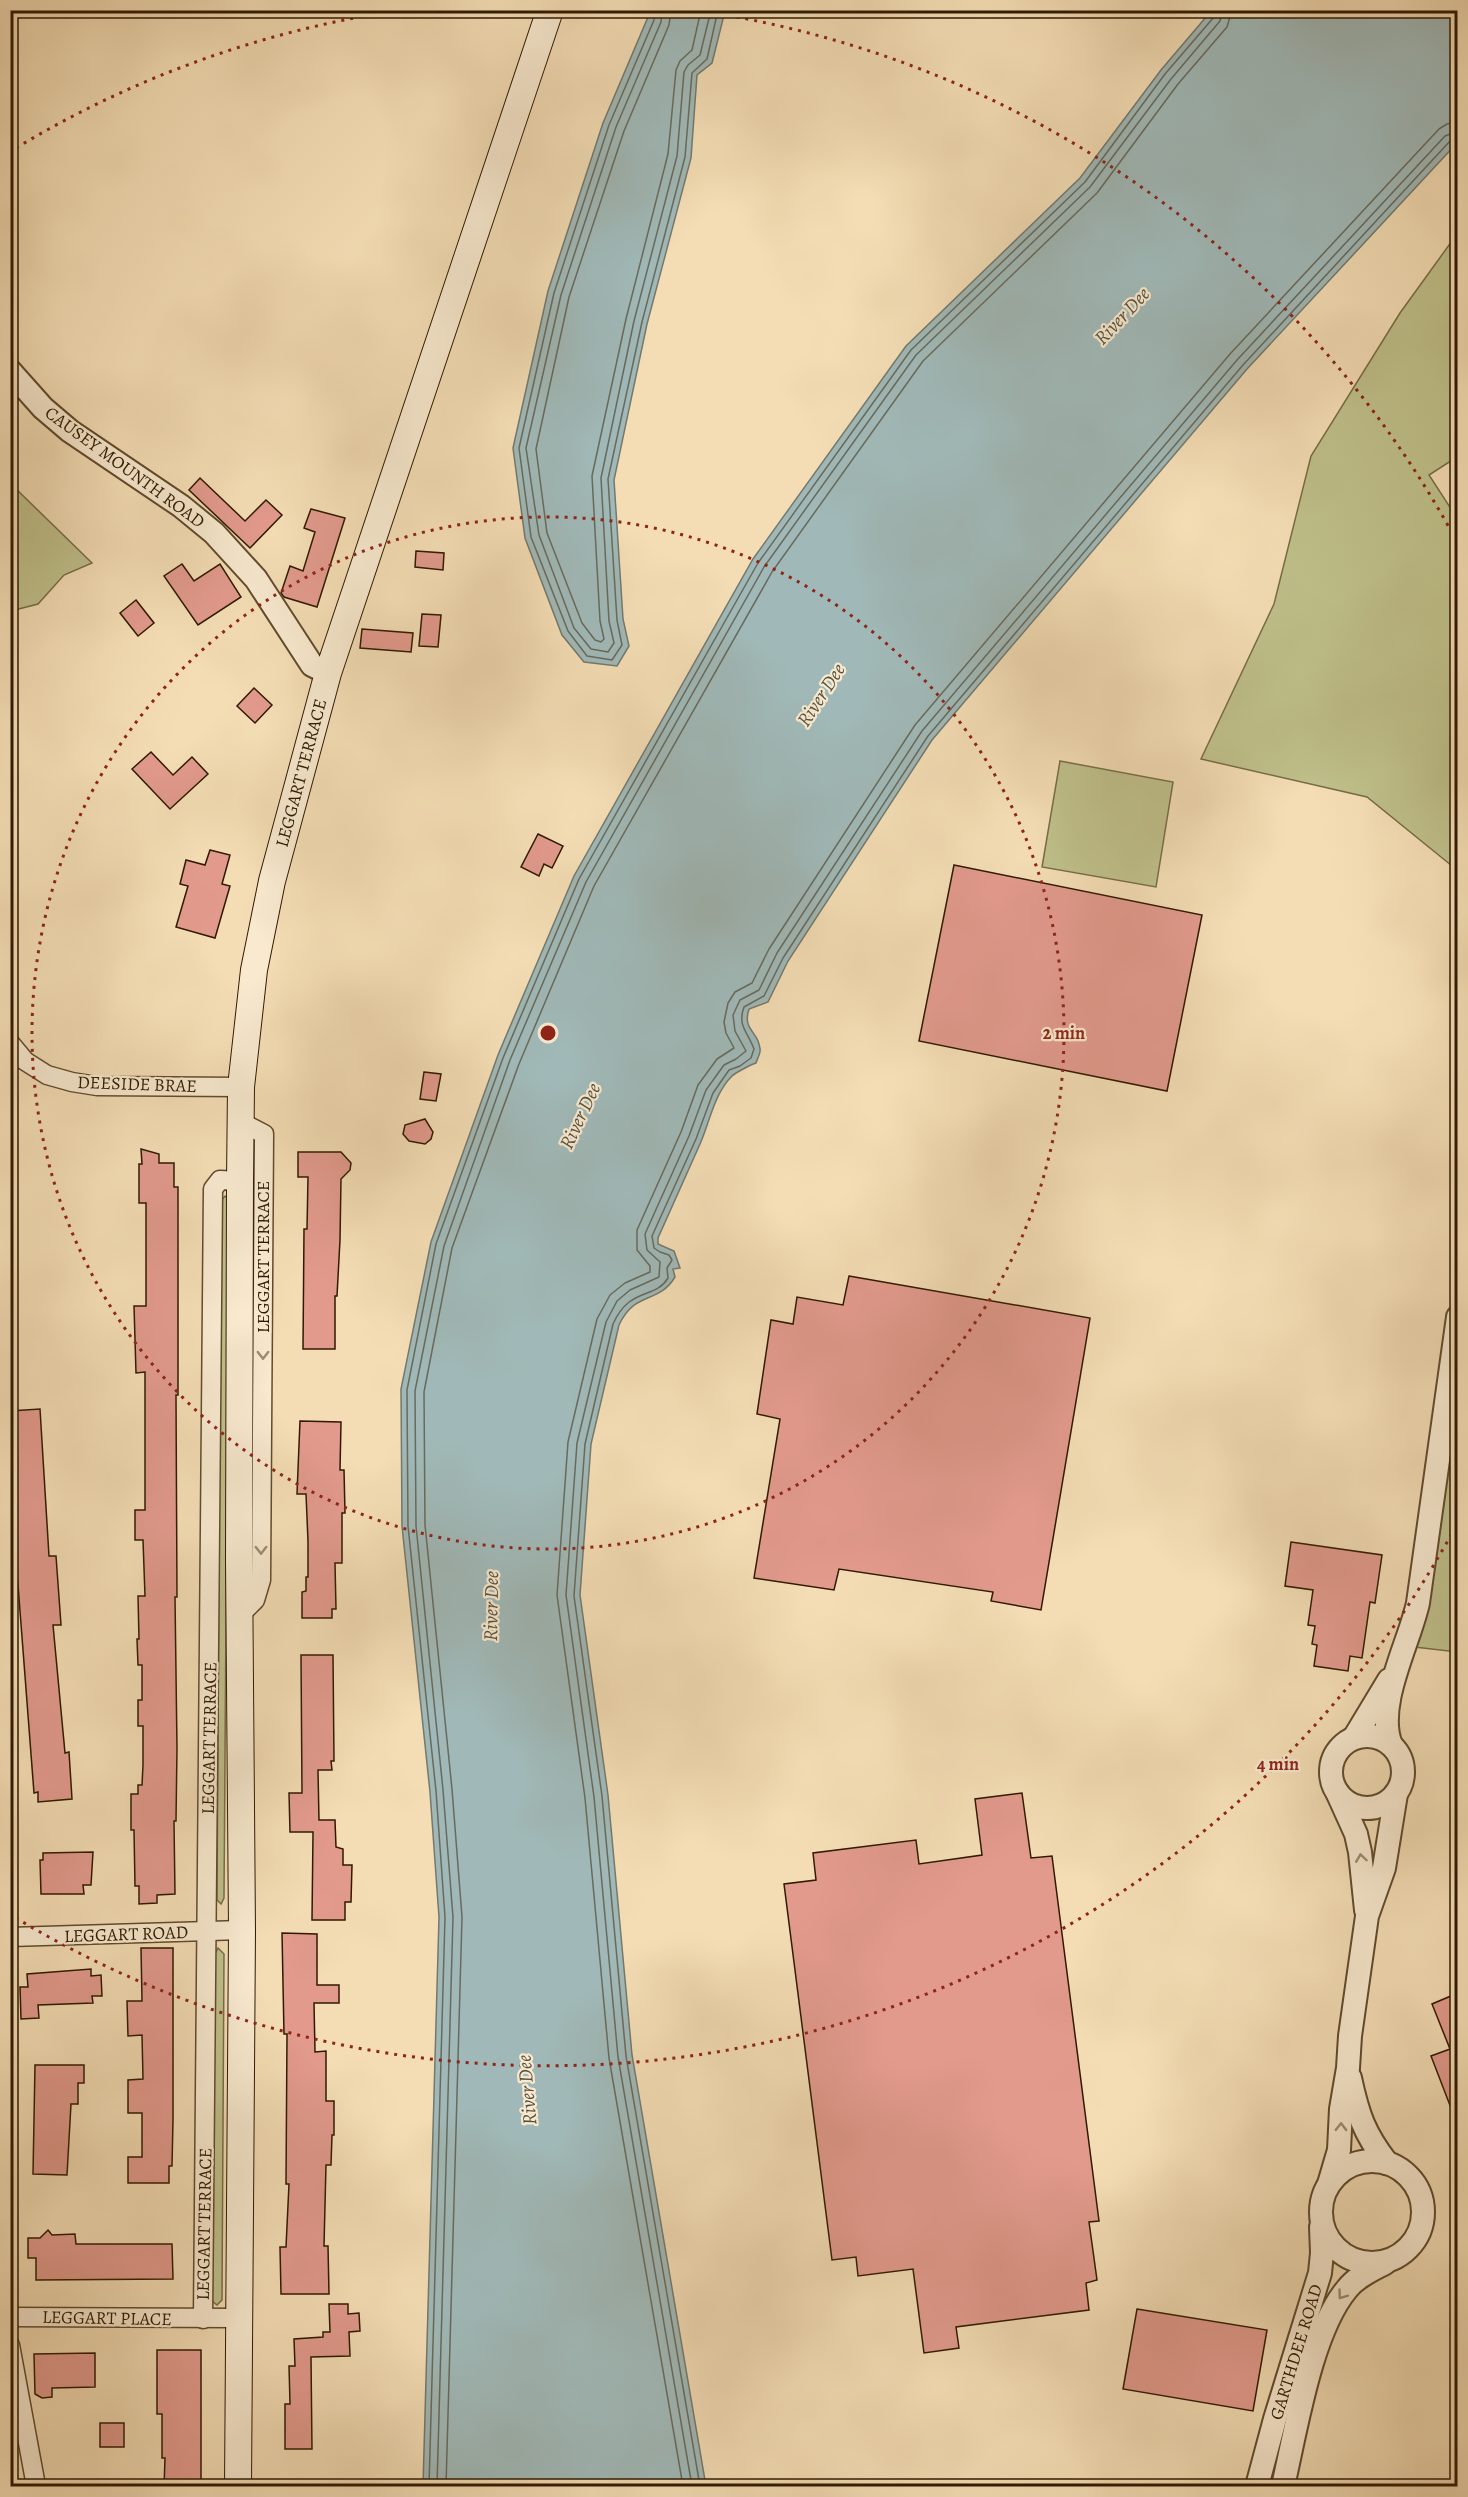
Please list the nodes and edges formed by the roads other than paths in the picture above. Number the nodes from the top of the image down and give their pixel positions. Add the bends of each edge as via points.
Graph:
1 (550, 10) edge
2 (10, 371) edge
3 (328, 673) junction
4 (10, 1043) edge
5 (241, 1086) junction
6 (241, 1122) junction
7 (240, 1181) junction
8 (1458, 1317) edge
9 (239, 1616) junction
10 (1397, 1666) junction
11 (1354, 1738) junction
12 (1391, 1745) junction
13 (1336, 1791) junction
14 (1396, 1794) junction
15 (1367, 1916) junction
16 (242, 1930) junction
17 (207, 1932) junction
18 (10, 1937) edge
19 (1348, 2068) junction
20 (1387, 2163) junction
21 (1329, 2184) junction
22 (1321, 2216) junction
23 (1389, 2261) junction
24 (10, 2317) edge
25 (239, 2318) junction
26 (203, 2319) junction
27 (10, 2345) edge
28 (36, 2487) edge
29 (238, 2487) edge
30 (1257, 2487) edge
31 (1283, 2487) edge

1 - 3 main road, LEGGART TERRACE
2 - 3 street, CAUSEY MOUNTH ROAD via 70,431 214,533 256,579 312,665
3 - 5 main road, LEGGART TERRACE via 272,881 255,970
4 - 5 street, DEESIDE BRAE via 25,1061 48,1075 72,1082 97,1086
5 - 6 main road, LEGGART TERRACE
6 - 7 main road, LEGGART TERRACE
6 -> 9 street, LEGGART TERRACE via 264,1134 261,1580 255,1600
7 - 9 main road, LEGGART TERRACE
7 - 17 street, LEGGART TERRACE via 220,1180 213,1189
8 - 10 street via 1418,1604
9 - 16 main road, LEGGART TERRACE
10 - 11 street
10 - 12 street via 1386,1721
11 - 12 street via 1370,1736
11 - 13 street via 1333,1760 1331,1771
12 - 14 street via 1403,1763
13 - 14 street via 1365,1808 1377,1807
15 -> 13 street via 1356,1834
14 - 15 street via 1384,1868
15 - 19 street
16 - 17 street, LEGGART ROAD
16 - 25 main road, LEGGART TERRACE
17 - 18 street, LEGGART ROAD
17 - 26 street, LEGGART TERRACE
19 - 20 street via 1361,2123
21 -> 19 street via 1340,2150
20 - 21 street via 1355,2164
20 - 23 street via 1413,2182 1421,2196 1423,2212 1414,2242
21 - 22 street via 1322,2199
22 - 23 street via 1332,2245 1344,2255 1366,2263
22 - 30 street, GARTHDEE ROAD via 1320,2273
23 -> 31 street, GARTHDEE ROAD via 1348,2287 1331,2310 1320,2336
24 - 26 street, LEGGART PLACE
25 - 26 street, LEGGART PLACE
25 - 29 main road, LEGGART TERRACE
27 - 28 street

